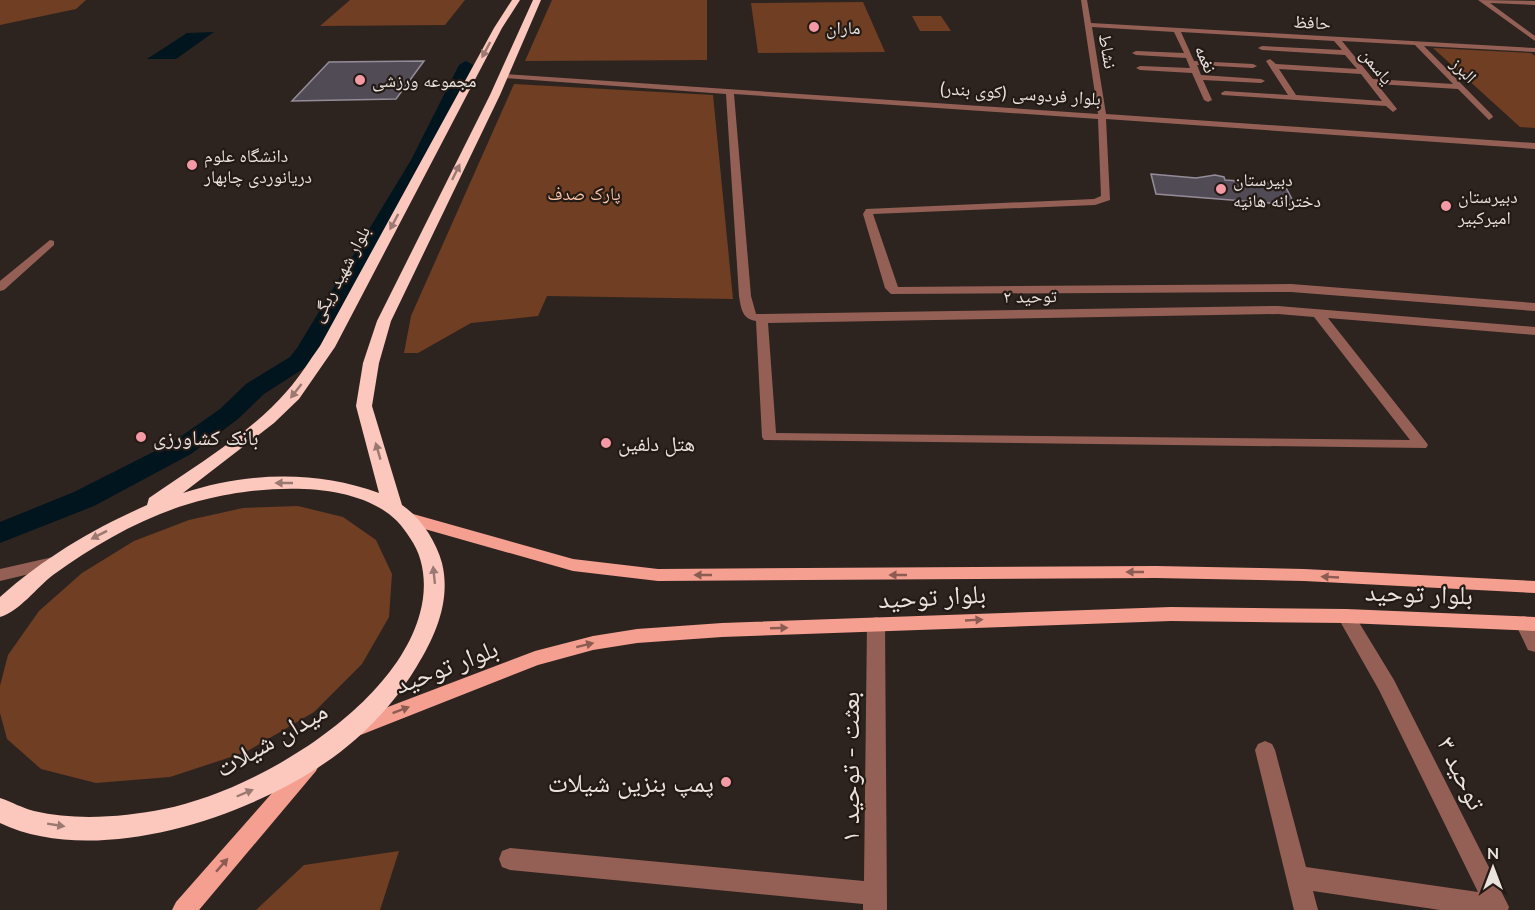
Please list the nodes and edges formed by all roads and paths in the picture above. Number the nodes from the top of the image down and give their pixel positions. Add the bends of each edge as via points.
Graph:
1 (516, 0) edge
2 (537, 0) edge
3 (1084, 0) edge
4 (1481, 0) edge
5 (1535, 3) edge
6 (1088, 25) junction
7 (1517, 26) junction
8 (1535, 27) edge
9 (1177, 30) junction
10 (1254, 34) junction
11 (1336, 39) junction
12 (1535, 39) edge
13 (1418, 44) junction
14 (1262, 48) junction
15 (1535, 50) edge
16 (1136, 52) dead end
17 (1347, 53) junction
18 (1253, 66) dead end
19 (1274, 66) junction
20 (1193, 67) junction
21 (1140, 68) dead end
22 (530, 71) junction
23 (1363, 72) junction
24 (505, 73) junction
25 (521, 77) junction
26 (1261, 81) dead end
27 (1370, 81) junction
28 (689, 85) junction
29 (1460, 87) junction
30 (730, 91) junction
31 (1225, 93) dead end
32 (1294, 98) junction
33 (1208, 100) dead end
34 (1102, 112) junction
35 (1489, 117) dead end
36 (1378, 131) junction
37 (1535, 138) edge
38 (1535, 146) edge
39 (50, 243) dead end
40 (0, 288) edge
41 (1535, 307) edge
42 (1317, 312) junction
43 (762, 319) junction
44 (1535, 331) edge
45 (399, 513) junction
46 (140, 515) junction
47 (53, 563) junction
48 (0, 574) edge
49 (1535, 587) edge
50 (0, 609) edge
51 (1346, 616) junction
52 (1530, 623) edge
53 (876, 624) junction
54 (1535, 645) edge
55 (347, 732) junction
56 (1265, 750) dead end
57 (321, 751) junction
58 (0, 810) edge
59 (510, 859) dead end
60 (1297, 877) junction
61 (875, 902) edge
62 (184, 910) edge
63 (1306, 910) edge

1 -> 46 highway, بلوار شهید ریگی via 327,347 294,395 242,441
2 - 24 highway
3 - 6 street, نشاط
4 - 5 street
4 - 7 street
6 - 9 street, حافظ
6 - 34 street, نشاط
7 - 8 street
7 - 12 street
9 - 10 street, حافظ
9 - 20 street, نغمه
10 - 11 street, حافظ
10 - 14 street
11 - 13 street, حافظ
11 - 17 street, یاسمن
13 - 15 street, حافظ
13 - 29 street, البرز
14 - 17 street
14 - 19 street
16 - 20 street
17 - 23 street, یاسمن
18 - 20 street
19 - 23 street
19 - 32 street
20 - 21 street
20 - 26 street
20 - 33 street, نغمه
22 - 24 street, بلوار فردوسی (کوی بندر)
22 - 25 street
22 - 28 street, بلوار فردوسی (کوی بندر)
23 - 27 street, یاسمن
24 - 25 street, بلوار فردوسی (کوی بندر)
45 -> 24 highway via 364,406 371,363 384,321
25 - 28 street, بلوار فردوسی (کوی بندر)
27 - 29 street
27 - 32 street, یاسمن via 1392,108
28 - 30 street, بلوار فردوسی (کوی بندر)
28 - 34 street, بلوار فردوسی (کوی بندر)
29 - 35 street, البرز
30 - 34 street, بلوار فردوسی (کوی بندر)
30 - 43 street via 745,296 752,317
31 - 32 street
34 - 36 street, بلوار فردوسی (کوی بندر)
34 - 41 street, نشاط via 1106,198 1101,201 870,211 891,288 903,292 1291,288
36 - 37 street, بلوار فردوسی (کوی بندر)
36 - 38 street, بلوار فردوسی (کوی بندر)
39 - 40 street
42 - 43 street, توحید ۲
42 - 43 street via 1420,445 769,437
42 - 44 street, توحید ۲
45 -> 46 highway, میدان شیلات via 362,493 324,484 282,482 189,497
49 -> 45 main road, بلوار توحید via 1156,572 658,575 573,565
55 -> 45 highway, میدان شیلات via 374,707 413,657 432,609 434,566 428,548 419,532
46 -> 47 highway, میدان شیلات
47 - 48 street
47 - 50 highway, میدان شیلات
51 - 52 main road, بلوار توحید
53 -> 51 main road, بلوار توحید via 1171,614
51 - 60 street, توحید ۳ via 1387,686 1497,907
52 - 54 street
55 -> 53 main road, بلوار توحید via 535,658 593,643 722,630
53 - 61 street, بعثت - توحید ۱
55 - 57 highway, میدان شیلات
56 - 60 street
58 -> 57 highway, میدان شیلات via 15,819 84,830 165,821 247,793
62 -> 57 main road
59 - 61 street
60 - 63 street

